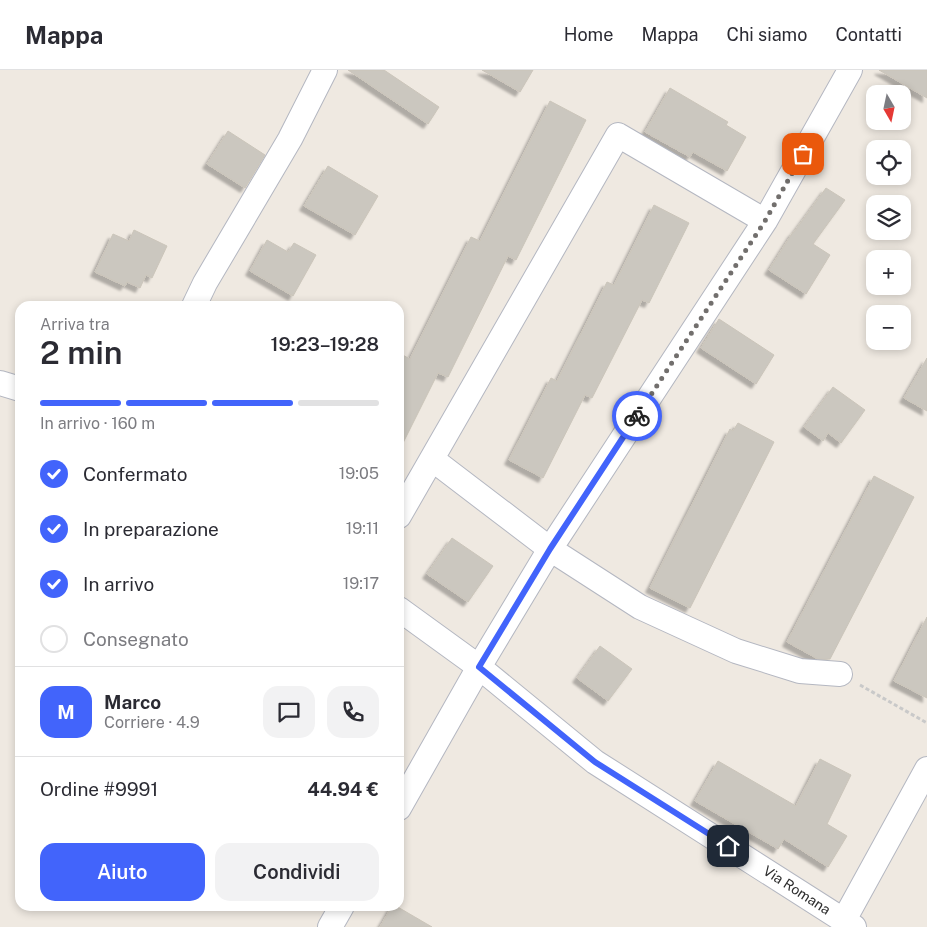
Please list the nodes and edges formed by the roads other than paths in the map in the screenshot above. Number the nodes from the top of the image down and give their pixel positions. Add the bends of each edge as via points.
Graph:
1 (325, 70) edge
2 (850, 70) edge
3 (765, 221) junction
4 (196, 301) edge
5 (0, 382) edge
6 (15, 388) edge
7 (432, 459) junction
8 (404, 507) edge
9 (550, 549) junction
10 (404, 613) edge
11 (479, 667) junction
12 (840, 674) road end
13 (927, 769) edge
14 (404, 799) edge
15 (339, 911) edge
16 (849, 924) edge
17 (330, 927) edge

1 - 4 street via 290,139
2 - 3 street
3 - 7 street via 618,135
3 - 9 street
5 - 6 street
7 - 8 street
7 - 9 street
9 - 11 street
9 - 12 street via 640,606 736,651 800,671
10 - 11 street, Via Romana
11 - 14 street
11 - 16 street, Via Romana via 595,762
13 - 16 street
15 - 17 street

